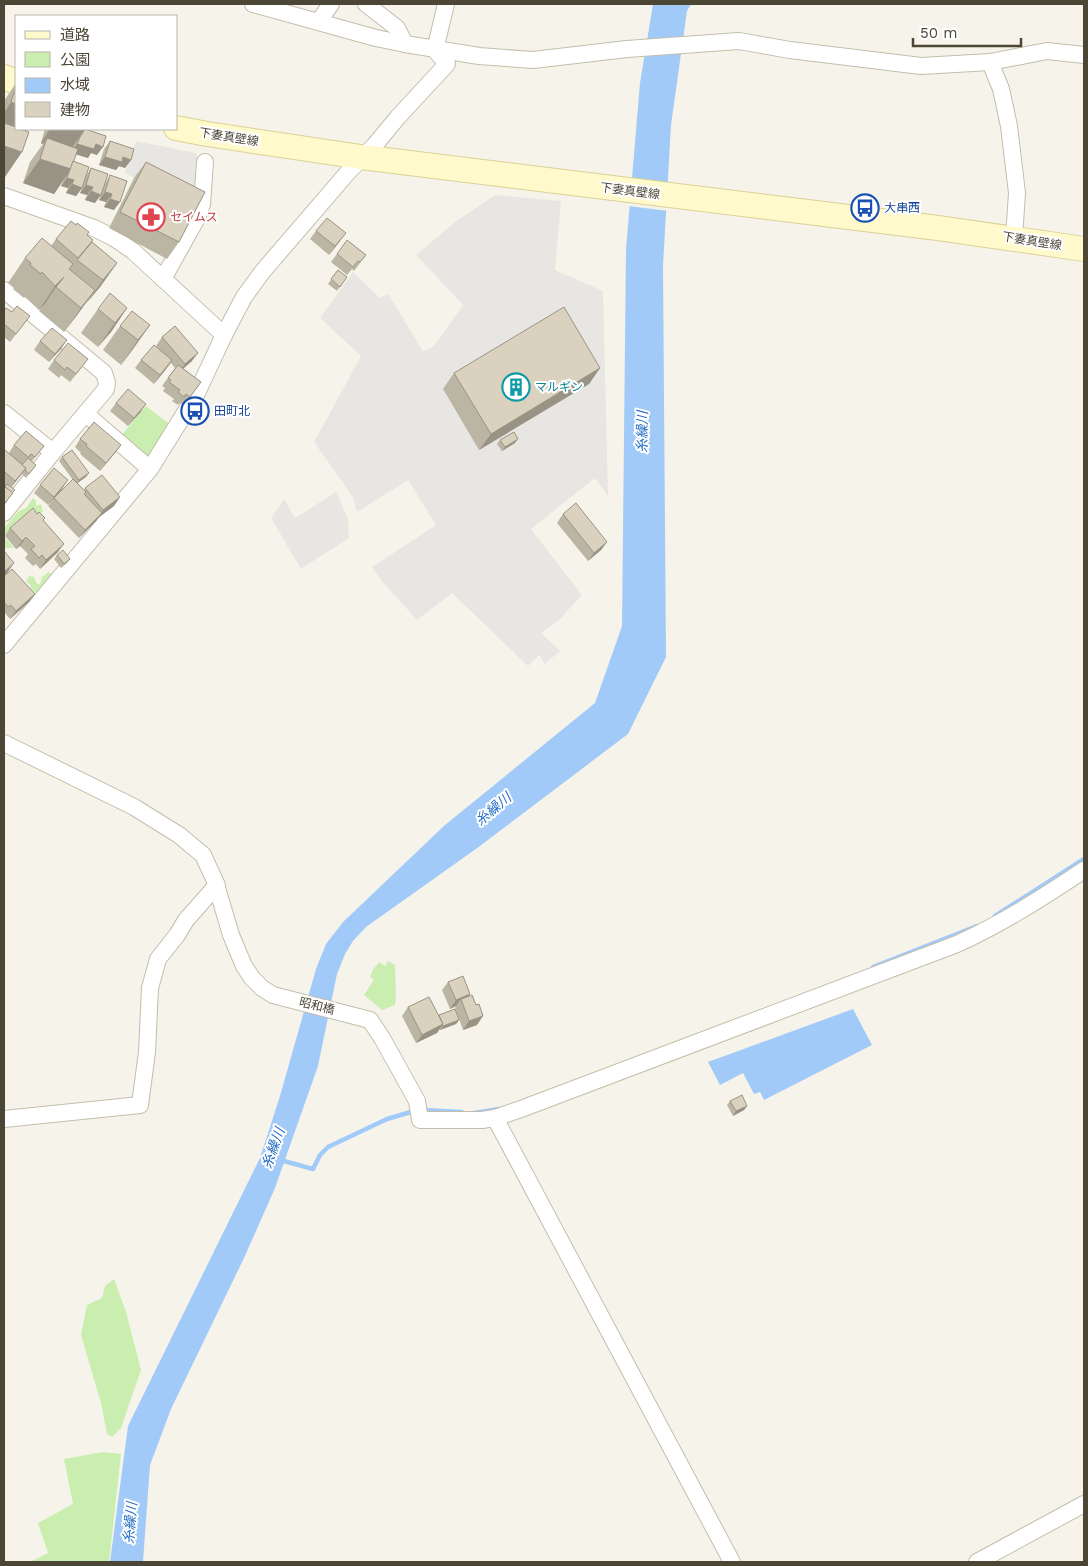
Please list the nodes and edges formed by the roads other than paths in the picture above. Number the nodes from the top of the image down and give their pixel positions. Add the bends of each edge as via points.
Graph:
1 (253, 4) edge
2 (331, 4) edge
3 (366, 4) edge
4 (446, 4) edge
5 (319, 21) junction
6 (405, 44) junction
7 (435, 50) junction
8 (1084, 55) edge
9 (990, 62) junction
10 (178, 128) edge
11 (361, 157) junction
12 (205, 162) dead end
13 (4, 196) edge
14 (1014, 238) junction
15 (1084, 249) edge
16 (163, 279) junction
17 (4, 290) edge
18 (224, 335) junction
19 (4, 413) edge
20 (86, 414) junction
21 (53, 452) junction
22 (150, 469) junction
23 (4, 514) edge
24 (4, 644) edge
25 (4, 743) edge
26 (1084, 870) edge
27 (217, 885) junction
28 (495, 1118) junction
29 (4, 1119) edge
30 (1084, 1504) edge
31 (732, 1562) edge
32 (977, 1562) edge

1 - 5 street
2 - 5 street
3 - 6 street via 397,28
4 - 7 street
5 - 6 street
6 - 7 street
7 - 9 street via 533,60 739,41 921,66
7 - 11 street via 447,64
8 - 9 street via 1047,51
9 - 14 street via 1001,89 1009,126 1017,193
10 - 11 main road, 下妻真壁線
11 - 14 main road, 下妻真壁線
11 - 18 street via 263,271 244,297
12 - 16 street via 202,204 197,218
13 - 16 street via 114,238
14 - 15 main road, 下妻真壁線
16 - 18 street
17 - 20 street via 104,373 108,383 106,390
18 - 22 street via 196,396
19 - 21 street
20 - 21 street
20 - 22 street
21 - 23 street
22 - 24 street
25 - 27 street, 昭和橋 via 134,807 179,835 203,855
26 - 28 street via 1024,910 957,944
27 - 28 street, 昭和橋 via 225,918 244,966 262,988 273,995 370,1020 418,1109 420,1120
27 - 29 street via 158,959 150,988 140,1105
28 - 31 street
30 - 32 street

